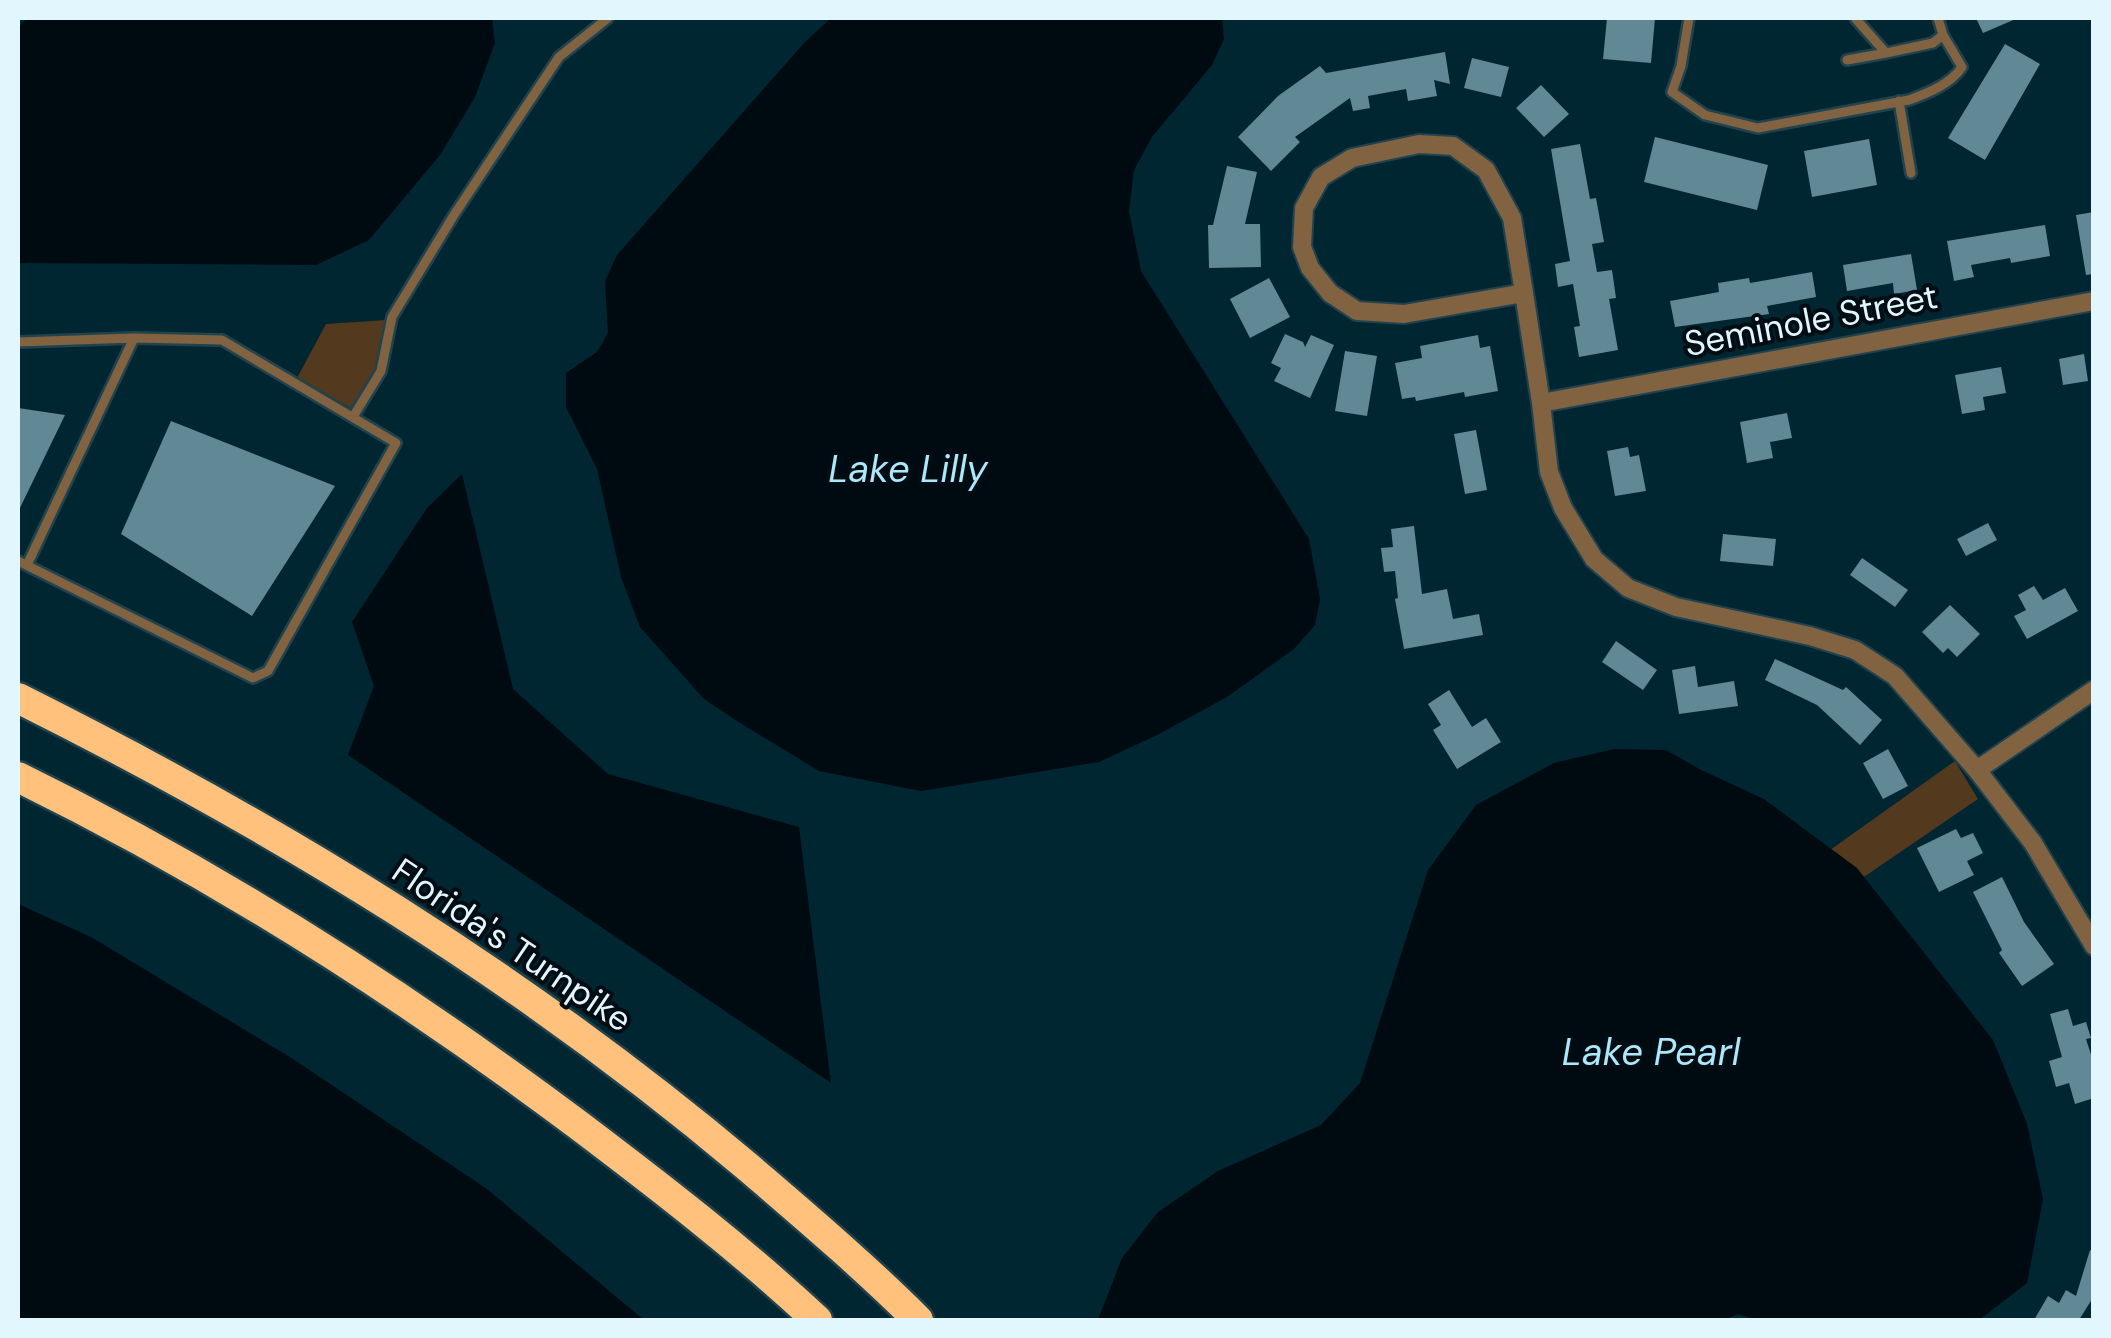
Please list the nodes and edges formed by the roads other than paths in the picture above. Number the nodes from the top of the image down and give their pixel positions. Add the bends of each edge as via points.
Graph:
1 (608, 18) edge
2 (1689, 18) edge
3 (1855, 18) edge
4 (1938, 18) edge
5 (1943, 35) junction
6 (1886, 54) junction
7 (1847, 60) dead end
8 (1899, 102) junction
9 (1910, 174) dead end
10 (1524, 293) junction
11 (2094, 300) edge
12 (134, 338) junction
13 (18, 342) edge
14 (1540, 404) junction
15 (352, 417) junction
16 (22, 563) edge
17 (2094, 690) edge
18 (18, 698) edge
19 (1977, 770) junction
20 (18, 777) edge
21 (2094, 946) edge
22 (817, 1320) edge
23 (918, 1320) edge

1 - 15 lane via 559,57 454,215 392,316 382,371
2 - 8 lane via 1672,92 1704,115 1758,128
3 - 6 lane
4 - 5 lane
5 - 6 lane
5 - 8 lane via 1962,67 1958,74
6 - 7 lane
8 - 9 lane
10 - 10 street via 1512,218 1486,170 1453,146 1419,144 1352,158 1321,177 1304,208 1302,246 1310,268 1357,312 1404,314
10 - 14 street
11 - 14 street, Seminole Street
12 - 13 lane
12 - 15 lane via 222,340
12 - 16 lane
14 - 19 street via 1549,472 1563,508 1594,559 1628,588 1676,607 1855,650 1894,676
15 - 16 lane via 396,442 268,672 253,678
17 - 19 street
18 - 23 highway, Florida's Turnpike via 299,848 565,1022 756,1174
19 - 21 street via 2032,843
20 - 22 highway via 374,981 640,1172

